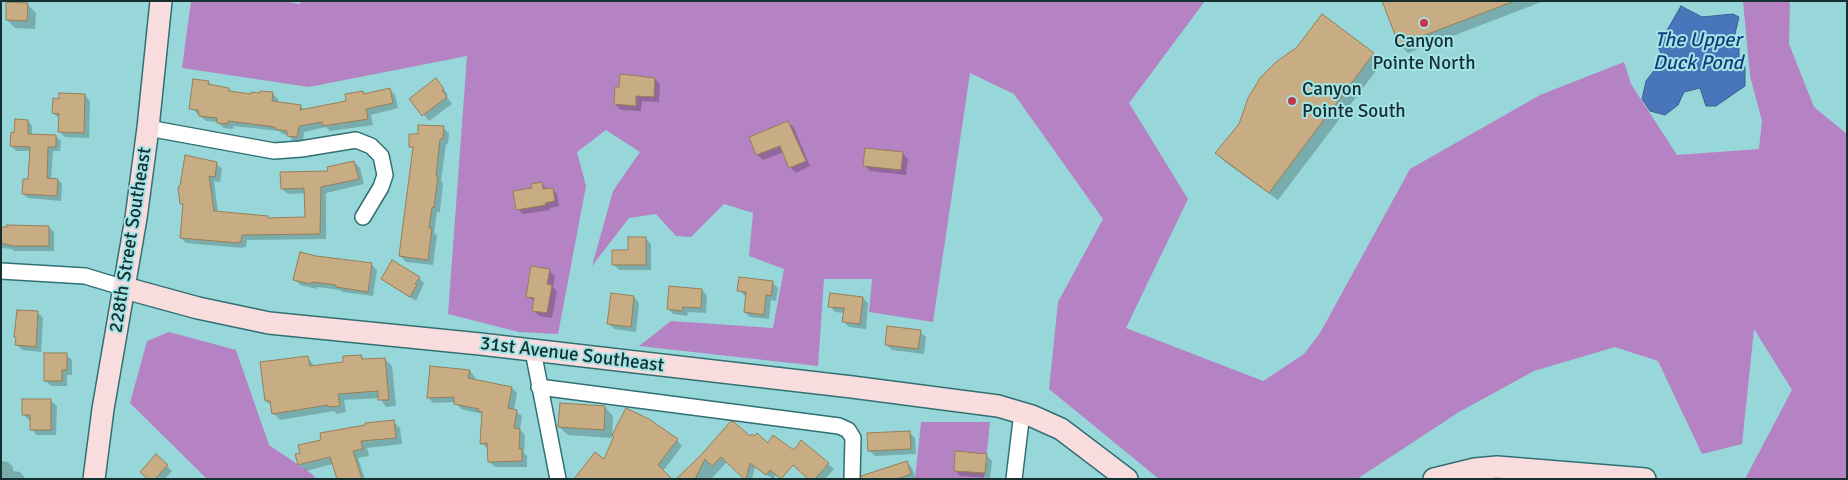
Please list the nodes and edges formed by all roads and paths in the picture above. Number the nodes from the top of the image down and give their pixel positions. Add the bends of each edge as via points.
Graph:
1 (161, 1) edge
2 (148, 128) junction
3 (363, 217) dead end
4 (1, 271) edge
5 (125, 288) junction
6 (533, 351) junction
7 (539, 387) junction
8 (1022, 412) junction
9 (1444, 477) edge
10 (94, 479) edge
11 (558, 479) edge
12 (852, 479) edge
13 (1014, 479) edge
14 (1127, 479) edge
15 (1645, 479) edge

1 - 2 street, 228th Street Southeast
2 - 3 street via 274,151 356,140 364,143 381,156 385,174
2 - 5 street, 228th Street Southeast
4 - 5 street, 31st Avenue Southeast via 85,276
5 - 6 street, 31st Avenue Southeast via 269,323
5 - 10 street, 228th Street Southeast
6 - 7 street
6 - 8 street, 31st Avenue Southeast via 958,400
7 - 11 street
7 - 12 street via 840,426 853,438
8 - 13 street
8 - 14 street, 31st Avenue Southeast via 1061,429
9 - 15 street via 1475,469 1511,468

